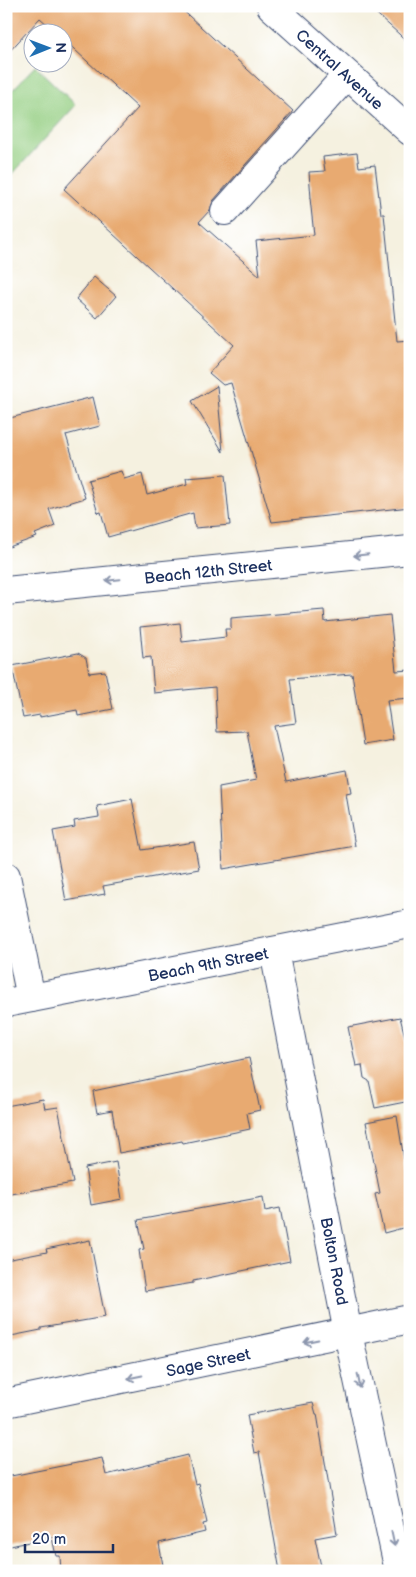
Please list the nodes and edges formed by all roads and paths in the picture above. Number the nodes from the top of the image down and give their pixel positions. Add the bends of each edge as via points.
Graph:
1 (271, 6) edge
2 (347, 75) junction
3 (407, 124) edge
4 (225, 211) dead end
5 (410, 550) edge
6 (6, 591) edge
7 (6, 876) edge
8 (410, 924) edge
9 (274, 951) junction
10 (19, 1001) edge
11 (410, 1319) edge
12 (348, 1333) junction
13 (6, 1403) edge
14 (400, 1571) edge

1 - 2 street, Central Avenue
2 - 3 street, Central Avenue
2 - 4 street
5 -> 6 street, Beach 12th Street
7 - 10 street
8 - 9 street, Beach 9th Street
9 - 10 street, Beach 9th Street
9 - 12 street, Bolton Road
11 - 12 street, Sage Street
12 -> 13 street, Sage Street
12 -> 14 street, Bolton Road

